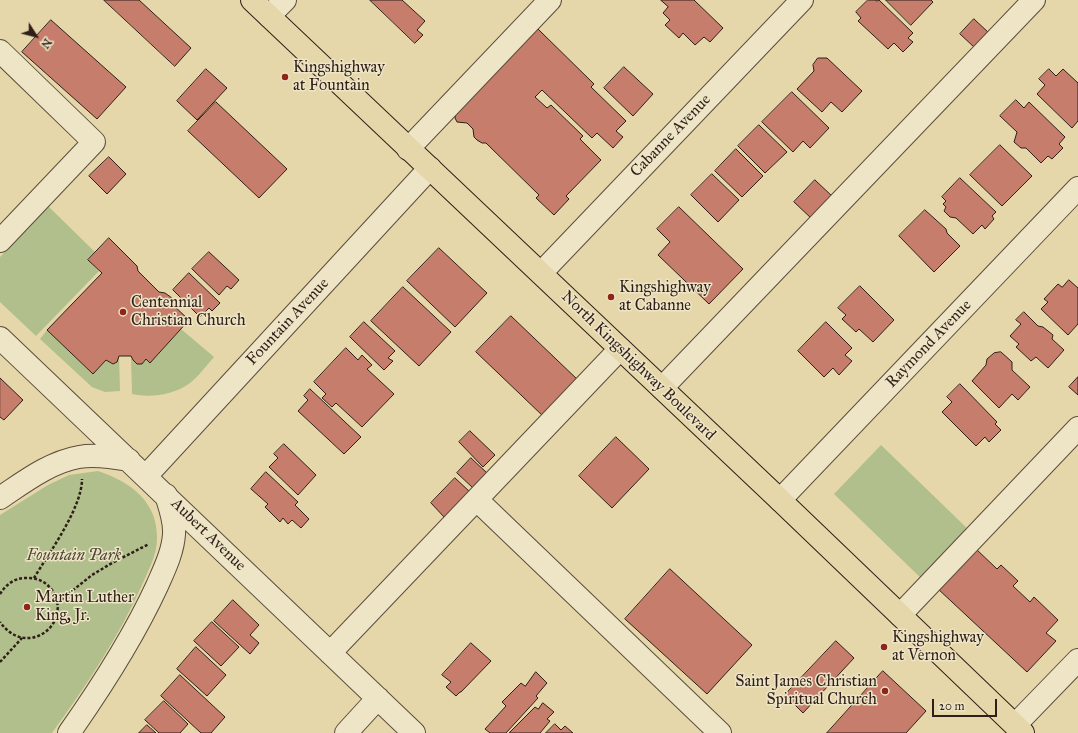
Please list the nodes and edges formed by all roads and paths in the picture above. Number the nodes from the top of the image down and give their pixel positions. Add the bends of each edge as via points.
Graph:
1 (252, 0) edge
2 (285, 0) edge
3 (550, 0) edge
4 (802, 0) edge
5 (1034, 0) edge
6 (269, 16) junction
7 (0, 51) edge
8 (408, 149) junction
9 (430, 168) junction
10 (1078, 188) edge
11 (0, 242) edge
12 (540, 273) junction
13 (0, 338) edge
14 (620, 349) junction
15 (662, 388) junction
16 (1078, 428) edge
17 (129, 460) junction
18 (83, 473) dead end
19 (146, 476) junction
20 (166, 495) junction
21 (0, 498) edge
22 (477, 500) junction
23 (780, 500) junction
24 (154, 542) dead end
25 (34, 578) junction
26 (0, 594) edge
27 (57, 603) junction
28 (900, 615) junction
29 (0, 622) edge
30 (22, 638) junction
31 (330, 653) junction
32 (1078, 660) edge
33 (0, 662) edge
34 (378, 698) junction
35 (1019, 729) edge
36 (69, 733) edge
37 (346, 733) edge
38 (414, 733) edge
39 (720, 733) edge

1 - 6 main road, North Kingshighway Boulevard
2 - 6 street
3 - 8 street
4 - 12 street, Cabanne Avenue
5 - 15 street
6 - 8 main road, North Kingshighway Boulevard
7 - 11 street via 94,142
8 - 9 main road, North Kingshighway Boulevard
9 - 12 main road, North Kingshighway Boulevard
9 - 19 street, Fountain Avenue
10 - 23 street, Raymond Avenue
12 - 14 main road, North Kingshighway Boulevard
13 - 17 street, Aubert Avenue
14 - 15 main road, North Kingshighway Boulevard
14 - 22 street
15 - 23 main road, North Kingshighway Boulevard
16 - 28 street
17 - 19 street, Aubert Avenue
17 - 21 street via 102,456 80,457 58,463
18 - 25 path via 74,509
19 - 20 street, Aubert Avenue
20 - 31 street, Aubert Avenue
20 - 36 street via 174,533 171,551 160,578 146,611 119,657
22 - 31 street
22 - 39 street
23 - 28 main road, North Kingshighway Boulevard
24 - 27 path via 92,575
25 - 26 path via 17,579 9,583
25 - 27 path via 50,588
27 - 30 path via 56,618 45,632 37,637
28 - 35 main road, North Kingshighway Boulevard
29 - 30 path via 4,629
30 - 33 path
31 - 34 street, Aubert Avenue
32 - 35 street
34 - 37 street
34 - 38 street, Aubert Avenue

